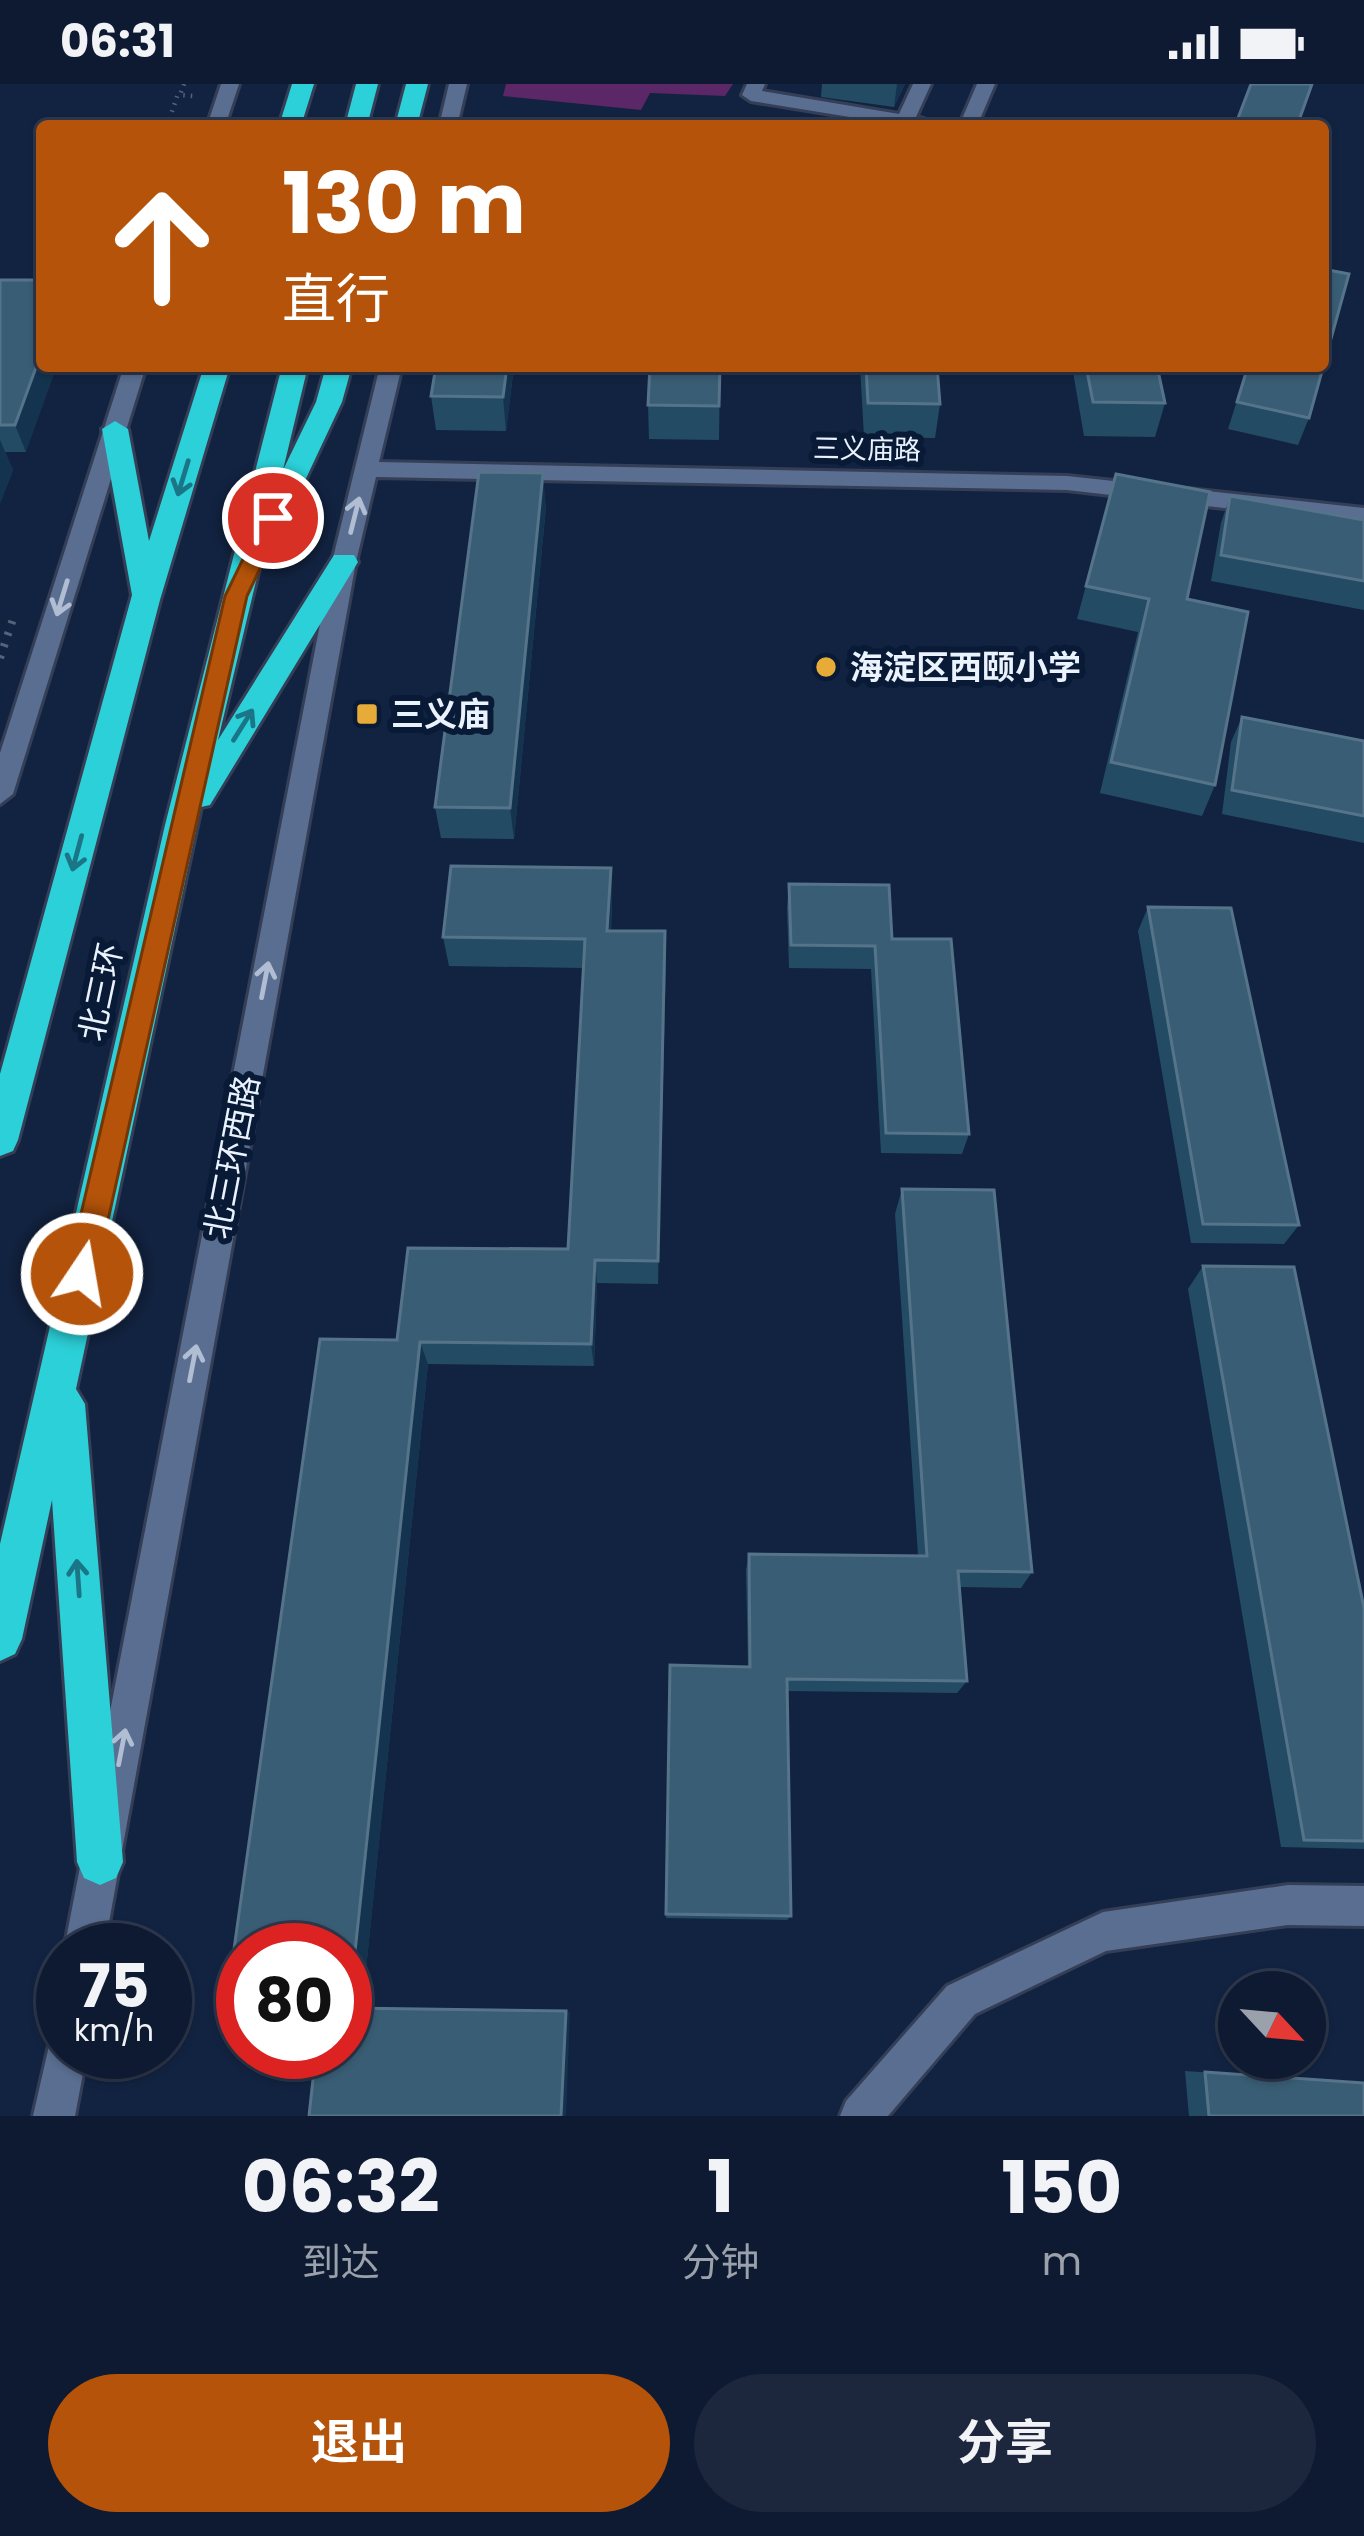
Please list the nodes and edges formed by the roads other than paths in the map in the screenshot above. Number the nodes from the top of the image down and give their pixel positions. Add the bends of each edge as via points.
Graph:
1 (230, 84) edge
2 (303, 84) edge
3 (367, 84) edge
4 (417, 84) edge
5 (458, 84) edge
6 (922, 84) edge
7 (986, 84) edge
8 (754, 89) edge
9 (218, 120) edge
10 (292, 120) edge
11 (358, 120) edge
12 (408, 120) edge
13 (449, 120) edge
14 (905, 120) joint
15 (971, 120) edge
16 (133, 372) edge
17 (215, 372) edge
18 (293, 372) edge
19 (337, 372) edge
20 (390, 372) edge
21 (115, 429) junction
22 (366, 469) junction
23 (1364, 516) edge
24 (344, 562) junction
25 (236, 596) junction
26 (145, 600) junction
27 (0, 794) edge
28 (181, 825) junction
29 (23, 1052) junction
30 (0, 1090) edge
31 (0, 1140) edge
32 (62, 1364) junction
33 (0, 1639) edge
34 (100, 1862) junction
35 (1364, 1906) edge
36 (89, 1923) edge
37 (61, 2079) edge
38 (54, 2116) edge
39 (861, 2116) edge

1 - 9 street
2 - 10 highway
3 - 11 highway
4 - 12 highway
5 - 13 street
6 - 14 street
7 - 15 street
8 - 14 street
16 - 21 street
17 -> 26 highway, 北三环
18 - 25 highway, 北三环
19 - 25 highway
20 - 22 street, 北三环西路
21 - 26 highway
21 -> 27 street
22 - 23 street, 三义庙路 via 1067,483
24 -> 22 street, 北三环西路
28 -> 24 highway
34 -> 24 street, 北三环西路
25 - 28 highway, 北三环
26 -> 29 highway, 北三环
28 - 32 highway, 北三环
29 - 30 highway
29 - 31 highway, 北三环
32 - 33 highway, 北三环
34 -> 32 highway
34 - 36 street, 北三环西路
35 - 39 street via 1288,1905 1103,1932 961,2000
37 - 38 street

